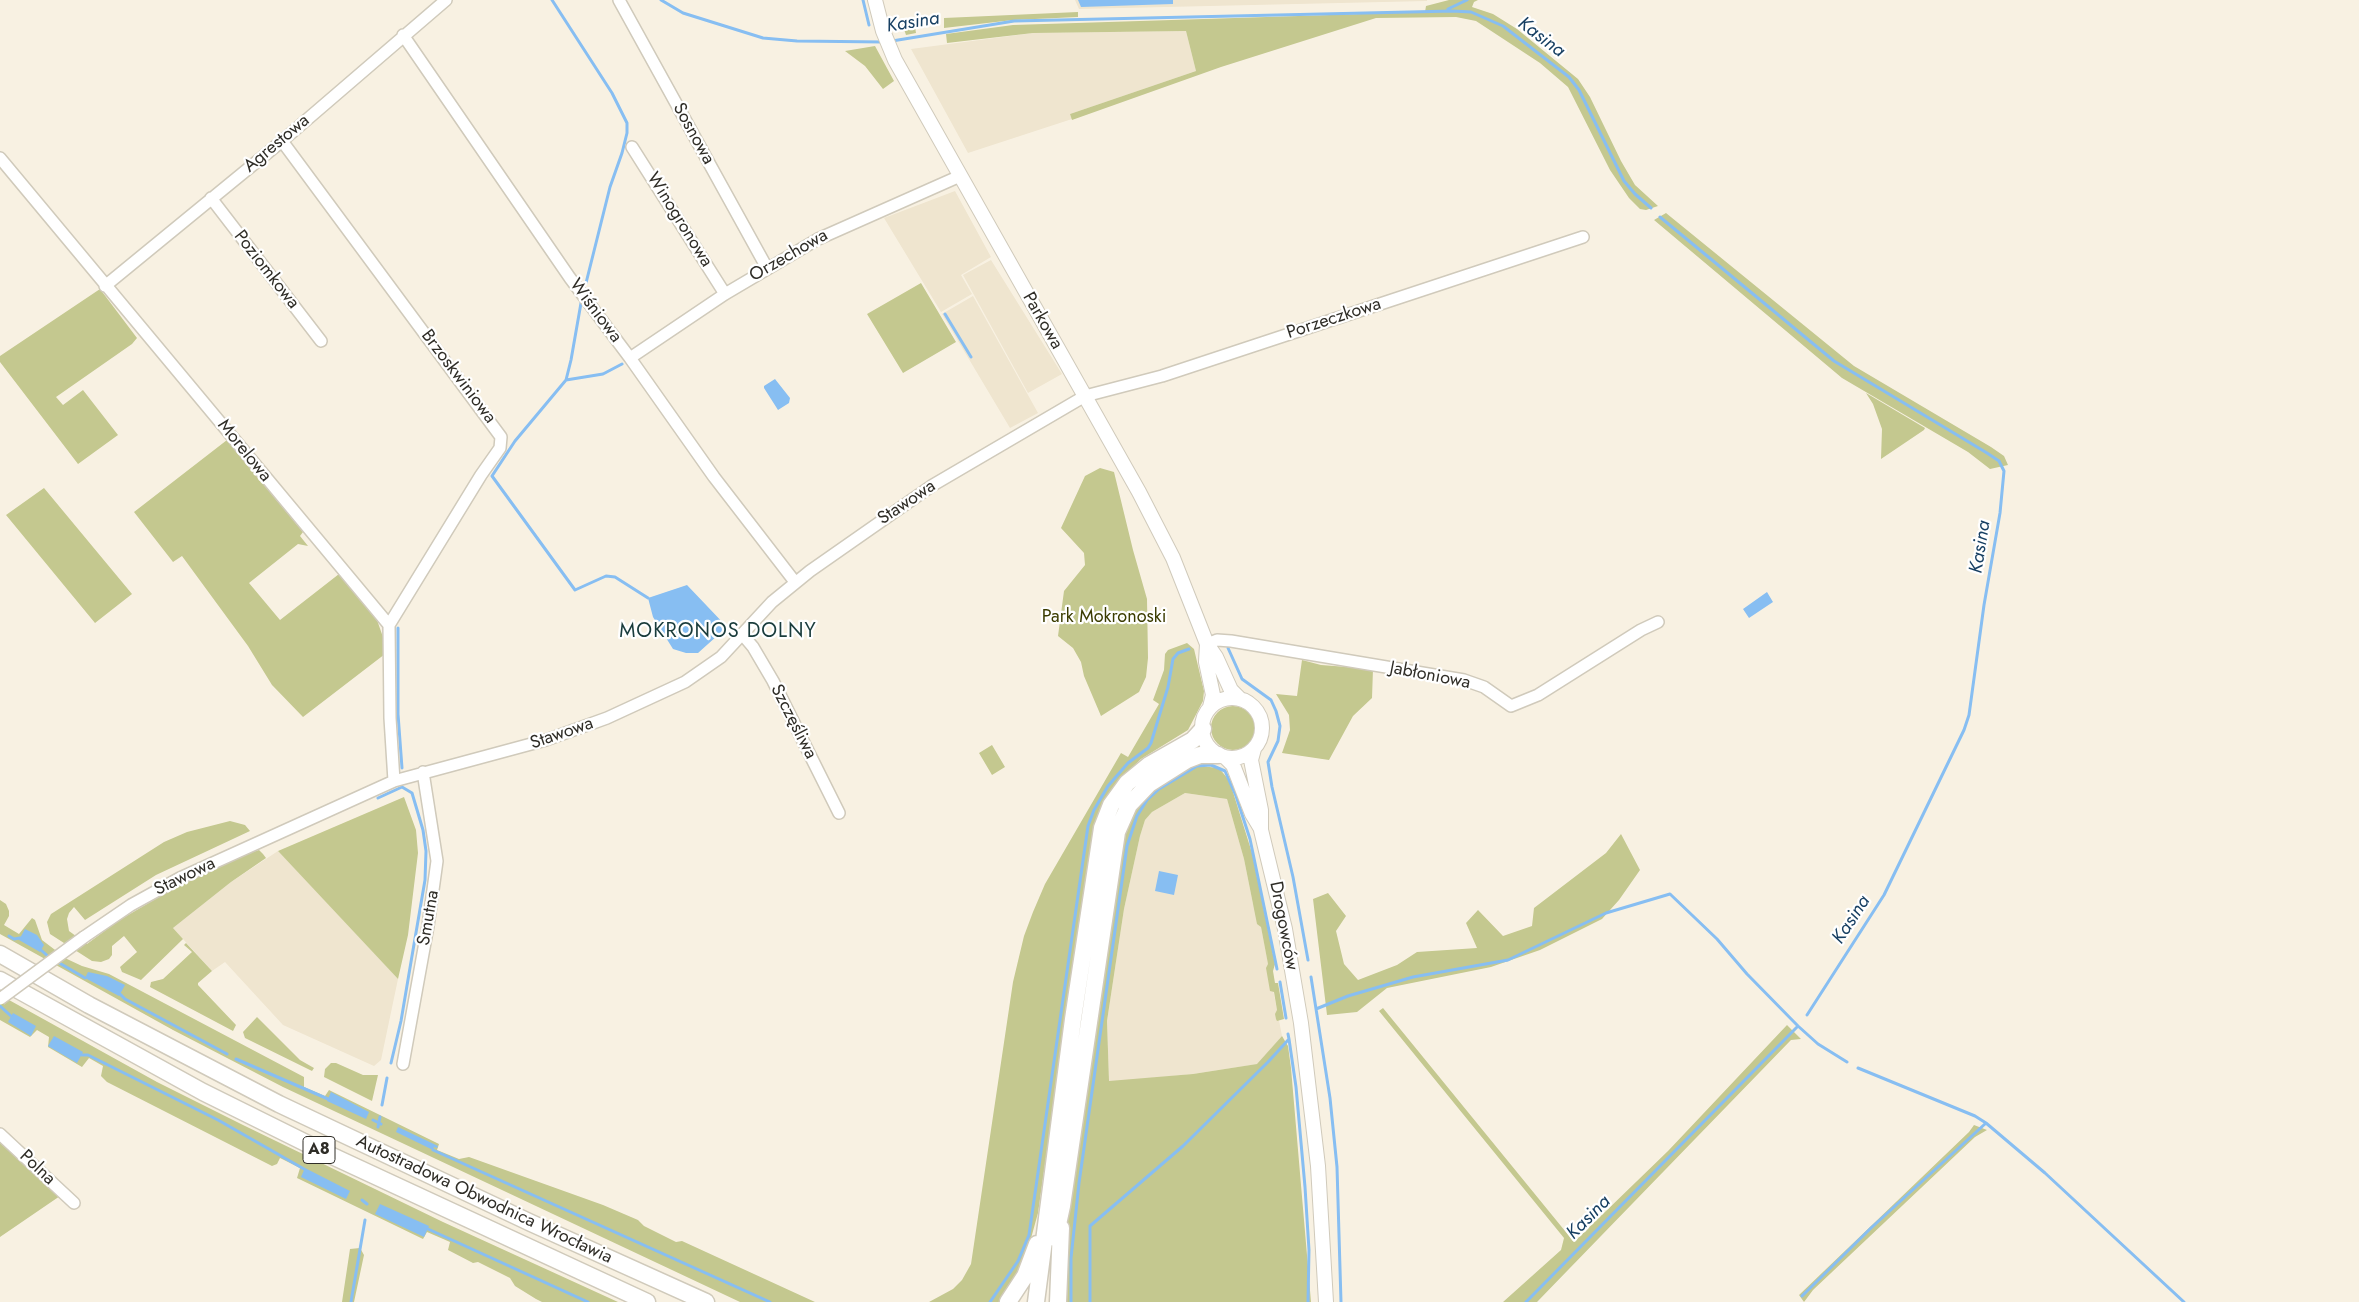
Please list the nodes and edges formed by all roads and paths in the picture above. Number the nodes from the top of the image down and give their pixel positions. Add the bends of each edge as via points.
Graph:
1 (446, 0) edge
2 (619, 0) edge
3 (875, 0) edge
4 (402, 35) junction
5 (282, 141) junction
6 (632, 147) dead end
7 (0, 158) edge
8 (960, 176) junction
9 (211, 198) junction
10 (1583, 237) dead end
11 (766, 268) junction
12 (105, 286) junction
13 (725, 294) junction
14 (321, 341) dead end
15 (630, 358) junction
16 (1085, 396) junction
17 (795, 582) junction
18 (1658, 622) dead end
19 (389, 625) junction
20 (742, 634) junction
21 (1207, 644) junction
22 (1239, 698) junction
23 (1210, 707) junction
24 (1203, 729) junction
25 (1254, 749) junction
26 (1222, 756) junction
27 (423, 772) junction
28 (394, 780) junction
29 (839, 813) dead end
30 (1261, 830) junction
31 (0, 954) edge
32 (0, 980) edge
33 (0, 999) edge
34 (403, 1064) dead end
35 (0, 1134) edge
36 (1054, 1158) junction
37 (74, 1203) dead end
38 (1062, 1206) junction
39 (647, 1302) edge
40 (706, 1302) edge
41 (1008, 1302) edge
42 (1036, 1302) edge
43 (1047, 1302) edge
44 (1058, 1302) edge
45 (1326, 1302) edge

1 - 4 street, Agrestowa
2 - 11 street, Sosnowa
3 - 8 main road, Parkowa via 885,37 905,80
4 - 5 street, Agrestowa
4 - 15 street, Wiśniowa via 570,278
5 - 9 street, Agrestowa
5 - 19 street, Brzoskwiniowa via 501,437 500,448
6 - 13 street, Winogronowa
7 - 12 street, Morelowa
8 - 11 street, Orzechowa via 826,234
8 - 16 main road, Parkowa
9 - 12 street, Agrestowa
9 - 14 street, Poziomkowa
10 - 16 street, Porzeczkowa via 1198,364
11 - 13 street, Orzechowa
12 - 19 street, Morelowa
13 - 15 street, Orzechowa
15 - 17 street, Wiśniowa via 714,478
16 - 17 street, Stawowa via 927,489
16 - 21 main road, Parkowa via 1173,558
17 - 20 street, Stawowa
18 - 21 street, Jabłoniowa via 1538,695 1511,706 1484,687 1464,680 1239,642 1217,640
19 - 28 street
20 - 27 street, Stawowa via 721,657 699,674 607,718 518,748
20 - 29 street, Szczęśliwa via 770,674
21 - 22 main road, Parkowa via 1231,690
21 - 23 main road, Parkowa via 1206,662 1214,695
22 - 23 main road via 1222,699
22 - 25 main road via 1252,704 1259,713 1262,724
23 - 24 main road
24 - 26 main road via 1209,748
24 - 36 highway via 1193,740 1138,773 1118,795 1104,822
25 - 26 main road via 1237,759
25 - 30 main road, Drogowców via 1251,760 1261,810
26 - 30 main road, Drogowców via 1233,765
26 - 38 highway via 1200,755 1149,784 1129,805 1117,832
27 - 28 street, Stawowa
27 - 34 street, Smutna via 437,861
28 - 33 street, Stawowa, bridge via 173,881 119,912
30 - 45 main road, Drogowców via 1285,929 1301,1023 1318,1166
31 - 40 highway, Autostradowa Obwodnica Wrocławia / A8 via 88,1005 279,1104
32 - 39 highway, Autostradowa Obwodnica Wrocławia / A8 via 203,1092
35 - 37 street, Polna
36 - 41 highway via 1038,1242 1025,1276
36 - 42 highway
38 - 43 highway via 1053,1246
38 - 44 highway

